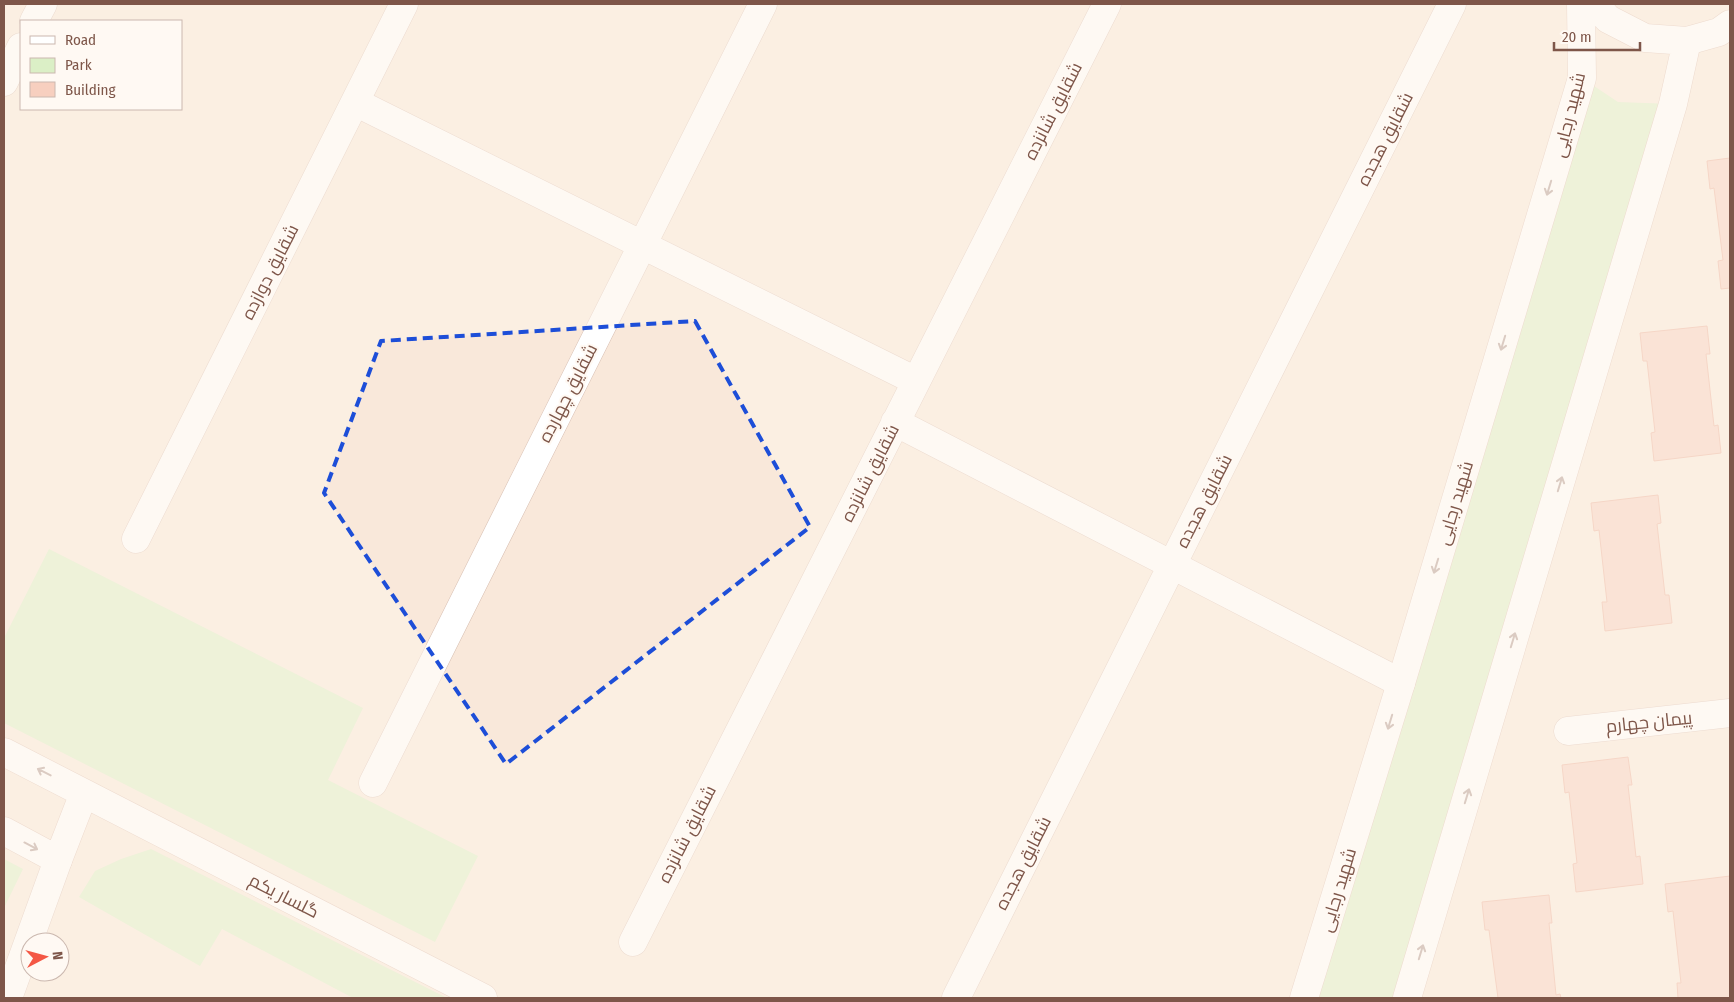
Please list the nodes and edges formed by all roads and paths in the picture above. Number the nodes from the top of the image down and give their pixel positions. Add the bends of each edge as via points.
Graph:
1 (43, 4) edge
2 (404, 4) edge
3 (763, 4) edge
4 (1107, 4) edge
5 (1452, 4) edge
6 (1581, 4) edge
7 (1595, 4) edge
8 (35, 20) edge
9 (1726, 31) edge
10 (1687, 41) junction
11 (20, 49) edge
12 (4, 82) edge
13 (355, 102) junction
14 (642, 245) junction
15 (916, 381) junction
16 (895, 422) junction
17 (136, 539) dead end
18 (1172, 565) junction
19 (1401, 684) junction
20 (1730, 713) edge
21 (1568, 731) dead end
22 (4, 752) edge
23 (373, 783) dead end
24 (84, 793) junction
25 (4, 831) edge
26 (58, 860) junction
27 (633, 942) dead end
28 (8, 998) edge
29 (483, 998) edge
30 (956, 998) edge
31 (1304, 998) edge
32 (1407, 998) edge

1 - 8 street
2 - 13 street, شقایق دوازده
3 - 14 street, شقایق چهارده
4 - 15 street, شقایق شانزده
5 - 18 street, شقایق هجده
6 -> 19 street, شهید رجایی via 1582,78
7 - 10 street via 1608,19 1645,38
9 - 10 street
32 -> 10 street via 1673,104
11 - 12 street
13 - 14 street
13 - 17 street, شقایق دوازده
14 - 15 street
14 - 23 street, شقایق چهارده
15 - 16 street, شقایق شانزده
16 - 18 street
16 - 27 street, شقایق شانزده
18 - 19 street
18 - 30 street, شقایق هجده
19 -> 31 street, شهید رجایی
20 - 21 street, پیمان چهارم
24 -> 22 street, گلسار یکم
24 - 26 street
24 - 29 street, گلسار یکم
25 -> 26 street
26 - 28 street

